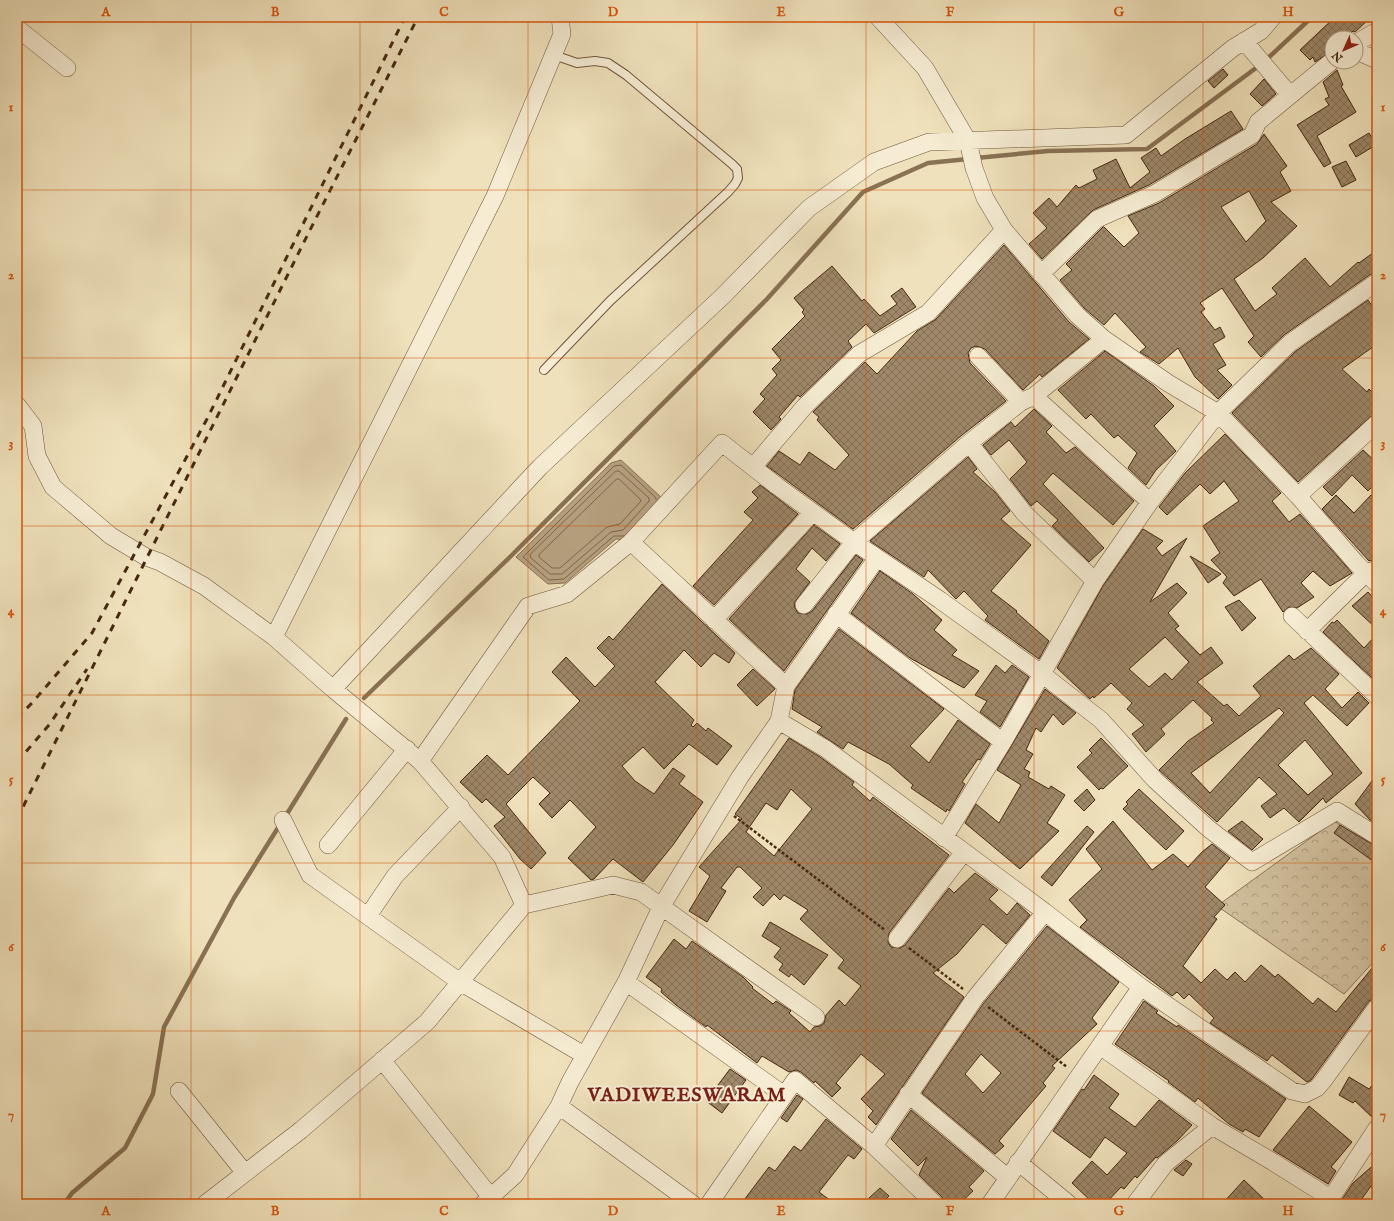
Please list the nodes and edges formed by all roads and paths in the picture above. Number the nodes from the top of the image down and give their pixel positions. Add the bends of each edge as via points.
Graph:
1 (560, 17) edge
2 (878, 17) edge
3 (1270, 18) edge
4 (17, 28) edge
5 (1377, 31) edge
6 (1364, 38) edge
7 (1244, 41) junction
8 (1364, 54) edge
9 (554, 55) junction
10 (1377, 60) edge
11 (1324, 67) edge
12 (67, 68) dead end
13 (1290, 95) junction
14 (971, 155) junction
15 (1004, 230) junction
16 (1042, 274) junction
17 (1374, 290) edge
18 (1104, 339) junction
19 (978, 356) dead end
20 (544, 370) dead end
21 (1028, 399) junction
22 (17, 405) edge
23 (1218, 413) junction
24 (1377, 423) edge
25 (969, 443) junction
26 (753, 467) junction
27 (1298, 496) junction
28 (1150, 502) junction
29 (813, 512) junction
30 (632, 542) junction
31 (854, 542) junction
32 (877, 558) junction
33 (1373, 575) edge
34 (1095, 581) junction
35 (804, 605) dead end
36 (836, 614) junction
37 (1292, 616) dead end
38 (714, 620) junction
39 (1308, 631) junction
40 (274, 637) junction
41 (1042, 674) junction
42 (786, 686) junction
43 (333, 689) junction
44 (1377, 696) edge
45 (779, 721) junction
46 (1003, 742) junction
47 (407, 750) junction
48 (420, 761) junction
49 (461, 807) junction
50 (283, 820) dead end
51 (1377, 836) edge
52 (944, 838) junction
53 (328, 845) dead end
54 (964, 852) junction
55 (524, 905) junction
56 (661, 907) junction
57 (1045, 912) junction
58 (368, 916) junction
59 (897, 939) dead end
60 (460, 982) junction
61 (626, 982) junction
62 (1141, 987) junction
63 (1377, 1007) edge
64 (816, 1017) dead end
65 (1100, 1046) junction
66 (584, 1055) junction
67 (382, 1060) junction
68 (179, 1091) dead end
69 (908, 1094) junction
70 (784, 1095) junction
71 (559, 1106) junction
72 (1212, 1126) junction
73 (1377, 1128) edge
74 (874, 1146) junction
75 (1018, 1162) junction
76 (245, 1173) junction
77 (1008, 1178) junction
78 (486, 1200) edge
79 (1328, 1201) edge
80 (205, 1204) edge
81 (693, 1204) edge
82 (709, 1204) edge
83 (935, 1204) edge
84 (990, 1204) edge
85 (1069, 1204) edge
86 (1135, 1204) edge

1 - 9 street via 562,34
2 - 14 street via 925,68
3 - 7 street via 1261,31
4 - 12 street
5 - 6 street
7 - 13 street
7 - 14 street via 1126,135
8 - 10 street
9 - 20 lane via 577,63 608,63 626,75 732,164 737,169 738,178 728,192 610,301
9 - 40 street via 495,196
11 - 13 street
13 - 16 street via 1258,122 1252,135 1154,194 1097,219
14 - 15 street via 986,198
14 - 43 street via 929,142 874,162 809,208 723,296 540,467
15 - 16 street
15 - 26 street via 928,313 859,354 805,406
16 - 18 street via 1077,315
17 - 23 street via 1290,343
18 - 21 street
18 - 23 street via 1168,383
19 - 21 street
21 - 25 street
21 - 28 street
22 - 40 street via 32,426 37,456 53,487 111,536 204,586
23 - 27 street
23 - 28 street
24 - 27 street
25 - 31 street
25 - 34 street via 1024,513
26 - 29 street
26 - 30 street via 722,443
27 - 33 street
28 - 34 street
29 - 31 street
29 - 38 street
30 - 38 street
30 - 48 street via 567,594 528,606
31 - 32 street
31 - 35 street
32 - 36 street
32 - 41 street
33 - 39 street
34 - 41 street
36 - 42 street
36 - 46 street
37 - 39 street
38 - 42 street
39 - 44 street
40 - 43 street
41 - 46 street
41 - 51 street via 1101,720 1155,780 1209,829 1252,862 1337,811
42 - 45 street
43 - 47 street
45 - 52 street via 826,749
45 - 56 street via 740,777
46 - 52 street
47 - 48 street
47 - 53 street
48 - 49 street
49 - 55 street via 502,856
49 - 58 street via 395,876
50 - 58 street via 310,875
52 - 54 street
54 - 57 street
54 - 59 street
55 - 56 street via 612,885 641,892
55 - 60 street
56 - 61 street
56 - 64 street
57 - 62 street
57 - 69 street via 975,998
58 - 60 street
60 - 66 street
60 - 67 street via 427,1022
61 - 66 street
61 - 70 street
62 - 63 street via 1292,1091 1305,1094 1317,1088 1323,1081
62 - 65 street
65 - 72 street
65 - 75 street
66 - 71 street
67 - 76 street via 301,1130
67 - 78 street
68 - 76 street
69 - 74 street
69 - 77 street
70 - 74 street via 795,1080
70 - 82 street
71 - 78 street via 515,1174
71 - 81 street
72 - 79 street via 1273,1162
72 - 86 street via 1166,1162
73 - 79 street
74 - 83 street
75 - 77 street
75 - 85 street
76 - 80 street
77 - 84 street

